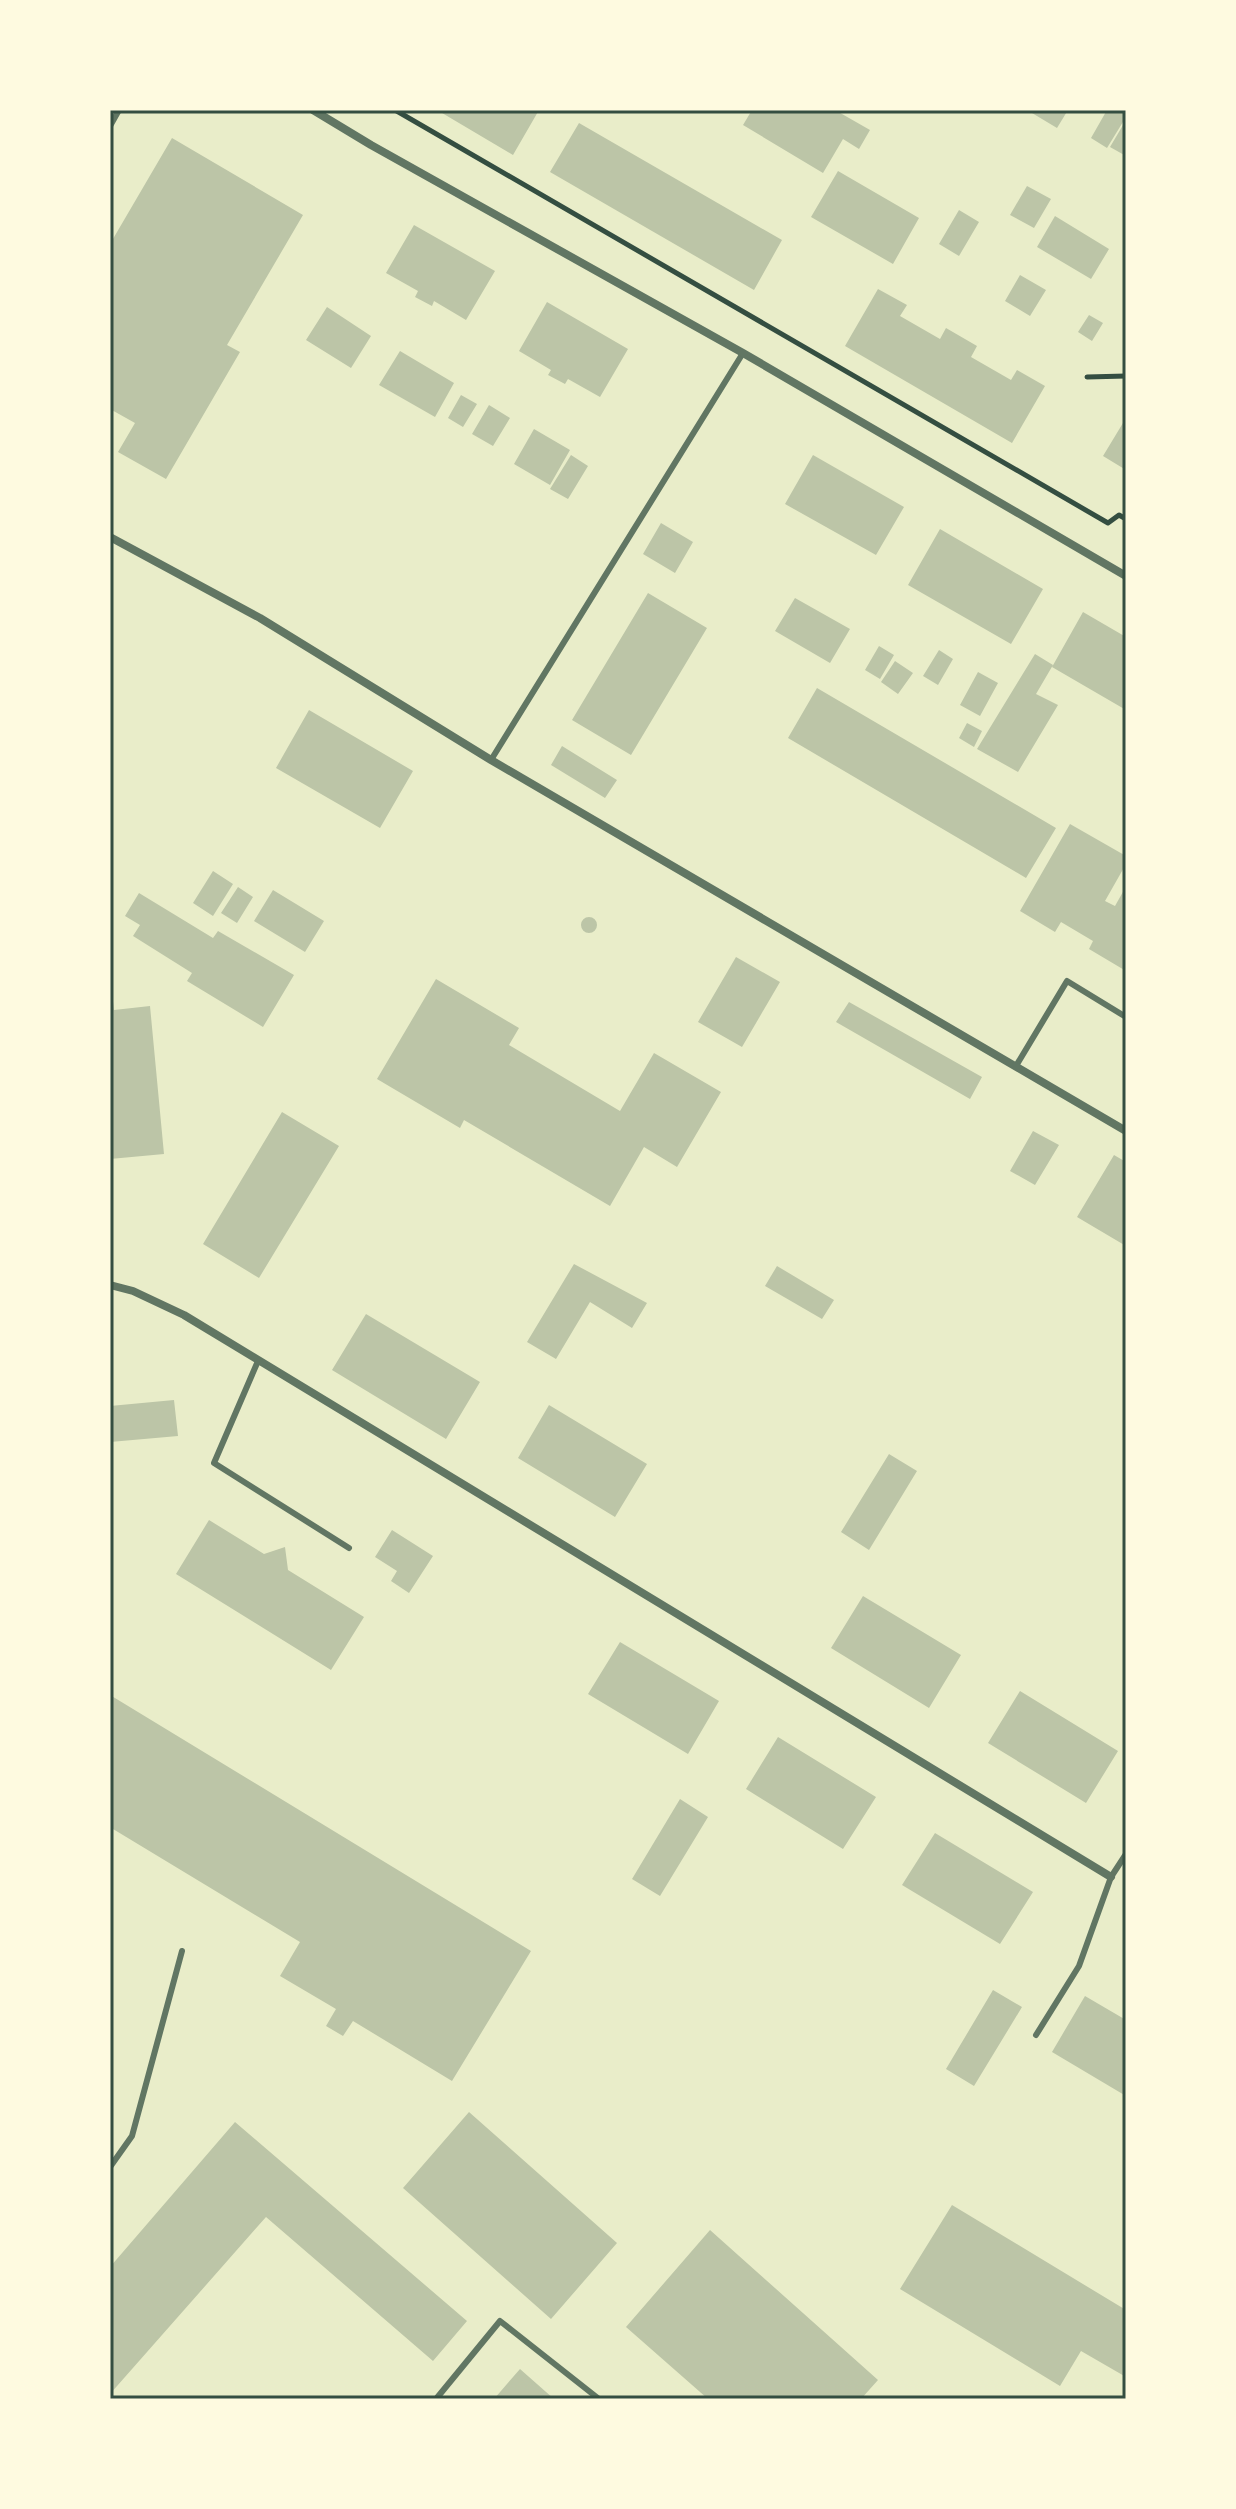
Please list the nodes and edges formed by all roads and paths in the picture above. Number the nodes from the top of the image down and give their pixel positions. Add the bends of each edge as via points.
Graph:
1 (119, 110) edge
2 (313, 110) edge
3 (395, 110) edge
4 (110, 126) edge
5 (743, 353) junction
6 (1126, 376) edge
7 (1087, 377) dead end
8 (1126, 519) edge
9 (110, 537) edge
10 (1126, 576) edge
11 (491, 760) junction
12 (1126, 1017) edge
13 (1016, 1066) junction
14 (1126, 1131) edge
15 (110, 1285) edge
16 (258, 1361) junction
17 (349, 1548) dead end
18 (1126, 1854) edge
19 (1111, 1877) junction
20 (182, 1951) dead end
21 (1036, 2035) dead end
22 (110, 2167) edge
23 (436, 2399) edge
24 (599, 2399) edge

1 - 4 lane
2 - 5 street
3 - 8 path via 1108,523 1119,515
5 - 10 street
5 - 11 lane
6 - 7 path
9 - 11 street via 260,618
11 - 13 street
12 - 13 lane via 1067,981
13 - 14 street
15 - 16 street via 158,1302
16 - 17 lane via 214,1463
16 - 19 street
18 - 19 lane
19 - 21 lane via 1079,1966
20 - 22 lane via 132,2136
23 - 24 lane via 500,2321

